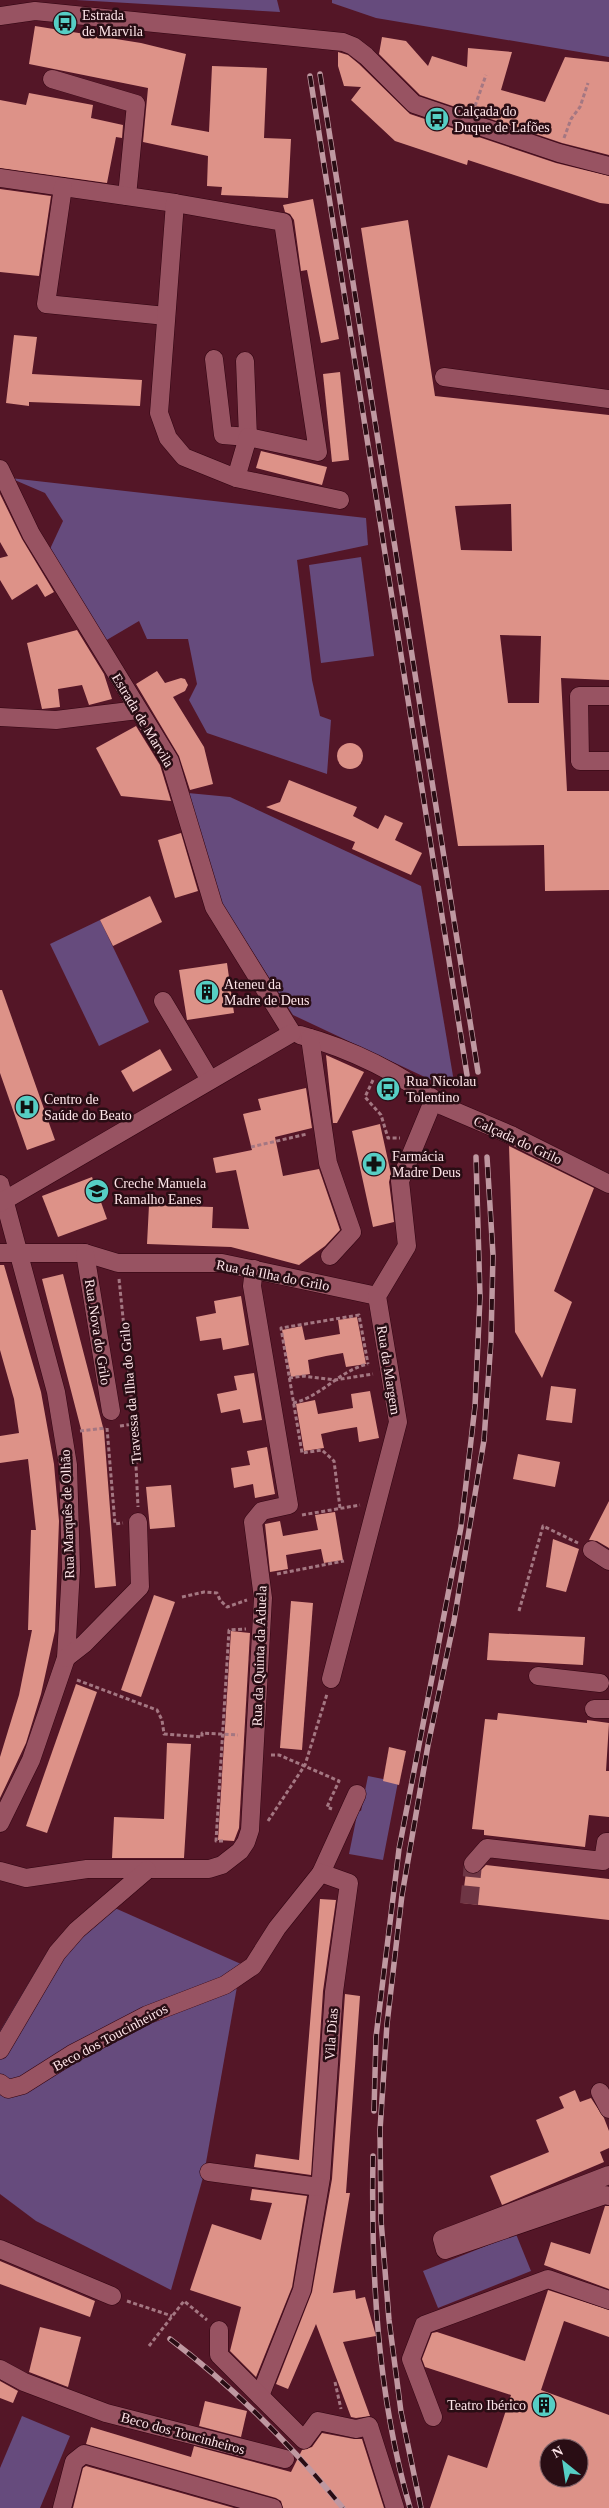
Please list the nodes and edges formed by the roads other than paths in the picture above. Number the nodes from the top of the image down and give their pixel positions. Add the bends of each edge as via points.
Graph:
1 (0, 16) edge
2 (52, 79) dead end
3 (609, 166) edge
4 (0, 178) edge
5 (62, 187) junction
6 (127, 196) junction
7 (175, 203) junction
8 (166, 316) junction
9 (214, 359) dead end
10 (245, 361) dead end
11 (444, 377) dead end
12 (609, 398) edge
13 (248, 437) junction
14 (0, 469) edge
15 (236, 478) junction
16 (340, 500) dead end
17 (609, 696) edge
18 (138, 710) junction
19 (0, 716) edge
20 (609, 762) edge
21 (163, 1000) dead end
22 (292, 1033) junction
23 (310, 1038) junction
24 (210, 1080) junction
25 (439, 1102) junction
26 (609, 1184) edge
27 (2, 1196) edge
28 (0, 1253) edge
29 (85, 1253) junction
30 (19, 1254) junction
31 (330, 1256) dead end
32 (254, 1269) junction
33 (377, 1296) junction
34 (109, 1420) road end
35 (138, 1522) road end
36 (592, 1550) road end
37 (609, 1561) edge
38 (66, 1658) junction
39 (538, 1676) dead end
40 (332, 1680) dead end
41 (600, 1683) dead end
42 (357, 1794) dead end
43 (0, 1823) edge
44 (609, 1842) edge
45 (473, 1864) tunnel mouth
46 (0, 1870) edge
47 (147, 1870) junction
48 (321, 1873) junction
49 (0, 2050) edge
50 (0, 2083) edge
51 (600, 2092) dead end
52 (609, 2109) edge
53 (209, 2172) dead end
54 (609, 2175) edge
55 (319, 2186) junction
56 (609, 2196) edge
57 (0, 2249) edge
58 (112, 2296) road end
59 (609, 2300) edge
60 (219, 2330) road end
61 (0, 2369) edge
62 (260, 2396) junction
63 (433, 2417) dead end
64 (285, 2460) dead end
65 (62, 2508) edge
66 (273, 2508) edge
67 (395, 2508) edge

1 - 3 street via 35,11 343,42 366,56 414,104 559,153
2 - 6 street via 136,104
4 - 5 street
5 - 6 street
5 - 8 street via 46,304
6 - 7 street
7 - 8 street
7 - 13 street via 283,222 318,452
8 - 15 street via 159,413 168,438 184,457
9 - 13 street via 222,435
10 - 13 street
11 - 12 street
13 - 15 street
14 - 18 street, Estrada de Marvila via 31,534
15 - 16 street
17 - 20 street via 578,696 580,761
18 - 19 street via 56,720
18 - 22 street, Estrada de Marvila via 170,761 214,907
21 - 24 street
22 - 23 street, Calçada do Grilo
22 - 24 street
23 - 25 street, Calçada do Grilo via 379,1066
23 - 31 street via 328,1163 352,1232
24 - 27 street
25 - 26 street, Calçada do Grilo, bridge
25 - 33 street via 418,1137 400,1181 407,1246
27 - 30 street, Rua Marquês de Olhão
28 - 30 street, Rua da Ilha do Grilo
29 - 30 street, Rua da Ilha do Grilo
29 - 32 street, Rua da Ilha do Grilo via 118,1263 222,1263
29 - 34 street, Rua Nova do Grilo
30 - 38 street, Rua Marquês de Olhão via 56,1392 68,1465 71,1569
32 - 33 street, Rua da Ilha do Grilo
32 - 47 street, Rua da Quinta da Aduela via 252,1286 289,1505 262,1511 254,1522 263,1598 250,1830 240,1851 222,1865 208,1869
33 - 40 street, Rua da Margem via 398,1422
35 - 38 street via 140,1587
36 - 37 street
38 - 43 street, Rua Marquês de Olhão via 31,1760
39 - 41 street
42 - 48 street
44 - 45 street via 606,1842 603,1862 487,1848
46 - 47 street, Rua da Quinta da Aduela via 26,1878 86,1870
47 - 49 street via 77,1930 57,1953
48 - 50 street, Beco dos Toucinheiros via 277,1928 253,1966 225,1985 147,2015 72,2054 23,2085 8,2089
48 - 55 street, Vila Dias via 349,1882 334,1992
51 - 52 street
53 - 55 street
54 - 56 street via 442,2239 445,2250
55 - 62 street, Vila Dias via 302,2290
57 - 58 street
59 - 63 street via 548,2279 424,2325 411,2359
60 - 62 street via 219,2355
61 - 64 street, Beco dos Toucinheiros via 24,2382 106,2413
62 - 67 street via 304,2440 318,2421 356,2429 369,2426
65 - 66 street via 74,2462 84,2454

